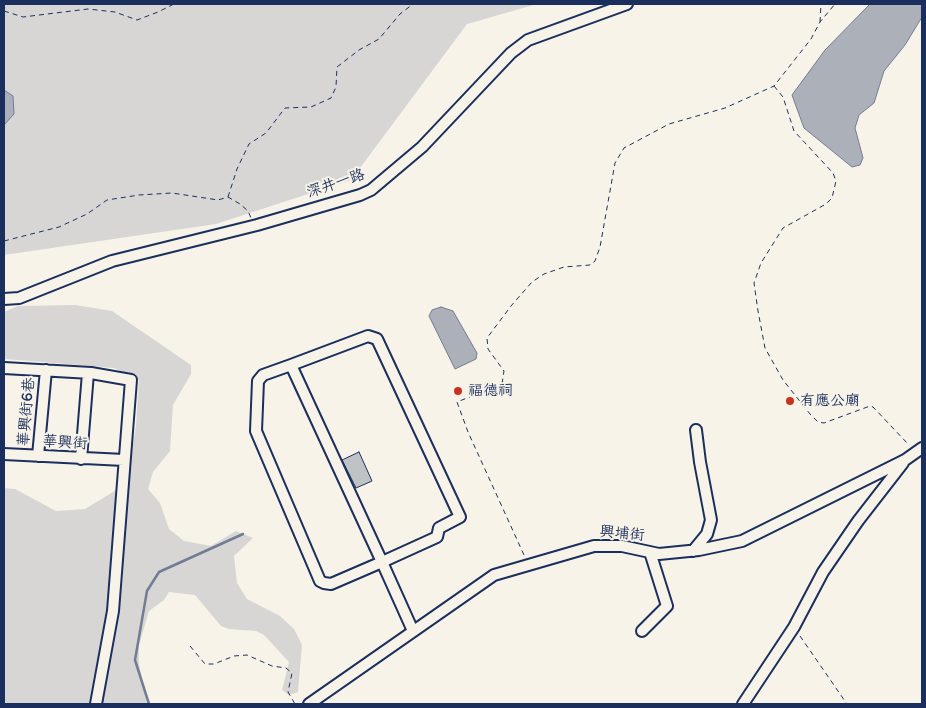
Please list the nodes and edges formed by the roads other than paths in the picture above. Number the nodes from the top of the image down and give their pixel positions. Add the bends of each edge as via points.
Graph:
1 (627, 4) edge
2 (4, 299) edge
3 (291, 365) junction
4 (4, 368) edge
5 (46, 370) junction
6 (88, 373) junction
7 (696, 430) dead end
8 (919, 450) edge
9 (4, 454) edge
10 (38, 456) junction
11 (81, 459) junction
12 (124, 460) junction
13 (906, 460) junction
14 (693, 550) junction
15 (650, 552) junction
16 (382, 562) junction
17 (413, 630) junction
18 (642, 631) dead end
19 (96, 704) edge
20 (309, 704) edge
21 (743, 704) edge

1 - 2 street, 深井一路 via 528,40 511,52 422,147 371,190 254,226 112,261 20,298
3 - 16 street
3 - 16 street via 263,375 258,381 256,431 320,581 331,584
3 - 16 street via 368,336 377,339 423,436 460,517 440,528 437,537
4 - 5 street
5 - 6 street
5 - 10 street, 華興街6巷
6 - 11 street
6 - 12 street via 131,380
7 - 14 street via 711,520 707,534
8 - 13 street, 興埔街
9 - 10 street, 華興街
10 - 11 street, 華興街
11 - 12 street, 華興街
12 - 19 street via 113,612
13 - 14 street, 興埔街 via 742,541
13 - 21 street via 823,572 794,627
14 - 15 street, 興埔街
15 - 17 street, 興埔街 via 622,546 594,546 494,575
15 - 18 street via 667,606
16 - 17 street
17 - 20 street, 興埔街

